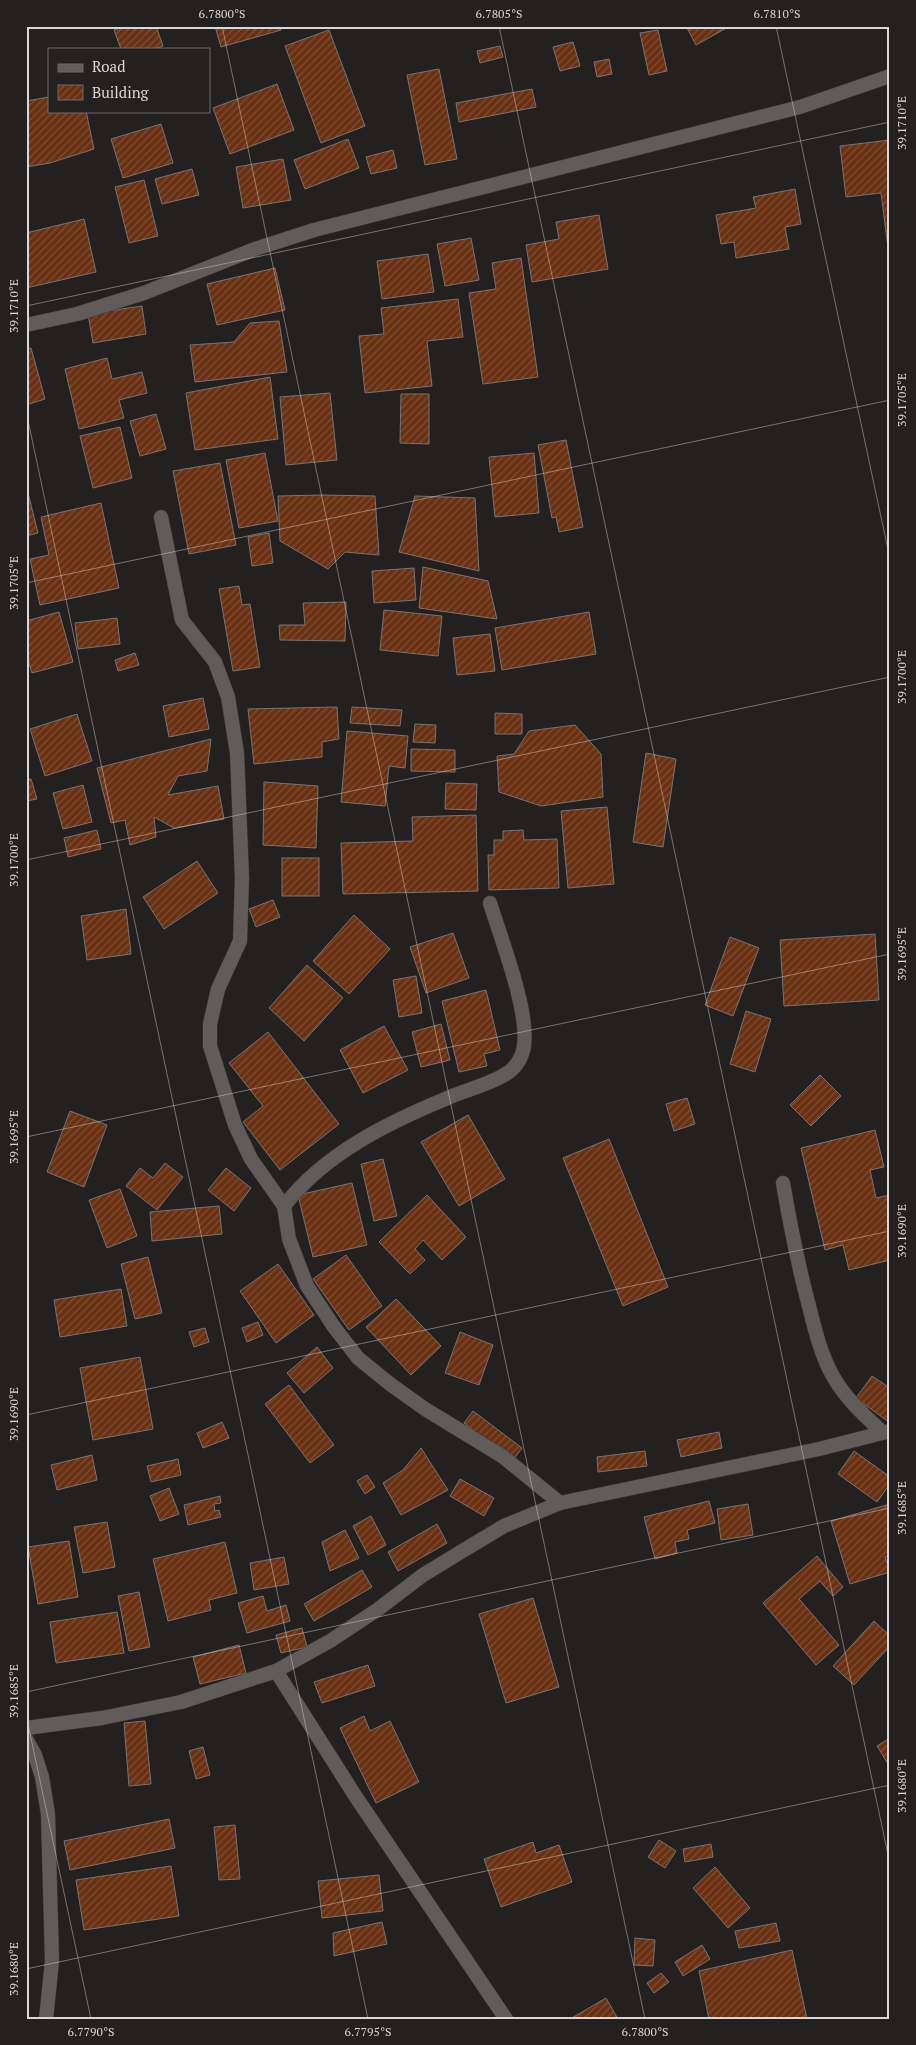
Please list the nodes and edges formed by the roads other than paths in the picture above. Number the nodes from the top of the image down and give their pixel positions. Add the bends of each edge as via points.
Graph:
1 (890, 76) edge
2 (26, 325) edge
3 (162, 517) dead end
4 (490, 903) dead end
5 (783, 1183) dead end
6 (284, 1206) junction
7 (886, 1432) edge
8 (560, 1503) junction
9 (276, 1671) junction
10 (26, 1728) edge
11 (26, 1739) edge
12 (46, 2019) edge
13 (506, 2019) edge

1 - 2 street via 800,107 314,230 144,293 77,314
3 - 6 street via 182,620 214,662 228,696 237,753 242,878 240,941 213,1006 210,1046 235,1125 251,1160
4 - 6 street via 522,1013 524,1046 518,1062 504,1074 426,1107 346,1150 305,1181
5 - 7 street via 819,1342 833,1377 853,1405
6 - 8 street via 291,1246 307,1286 358,1358 425,1409 502,1456
7 - 8 street
8 - 9 street via 504,1526 468,1547 330,1641
9 - 10 street via 181,1702 102,1718
9 - 13 street via 356,1797
11 - 12 street via 42,1777 48,1814 52,1961

